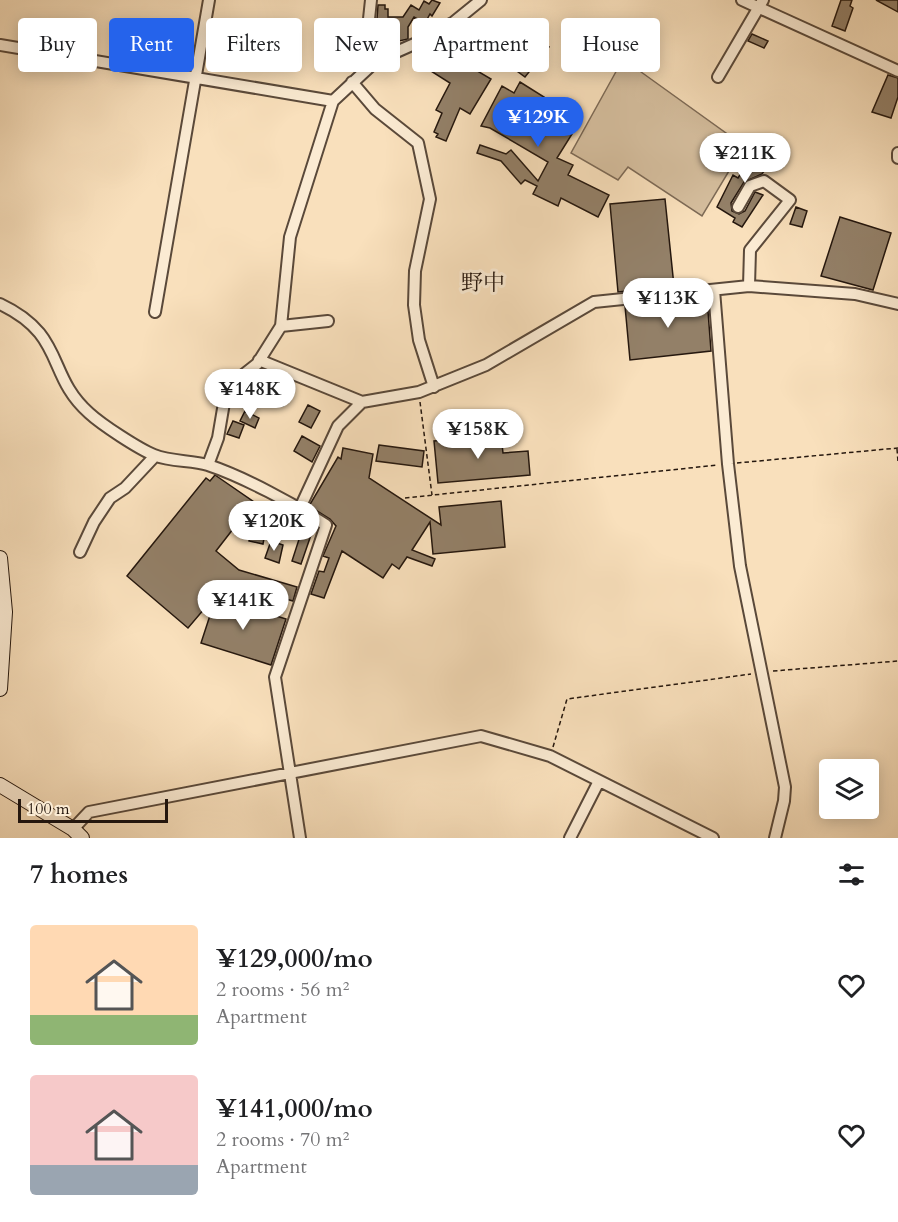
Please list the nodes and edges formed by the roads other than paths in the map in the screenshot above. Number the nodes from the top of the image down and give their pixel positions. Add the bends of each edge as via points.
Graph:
1 (209, 0) edge
2 (370, 0) edge
3 (481, 0) edge
4 (742, 0) edge
5 (760, 4) edge
6 (369, 18) edge
7 (0, 45) edge
8 (400, 50) edge
9 (898, 71) edge
10 (363, 72) edge
11 (196, 77) junction
12 (718, 77) dead end
13 (352, 82) junction
14 (333, 101) junction
15 (898, 153) edge
16 (898, 158) edge
17 (738, 207) dead end
18 (750, 286) junction
19 (714, 290) junction
20 (0, 304) edge
21 (898, 304) edge
22 (155, 312) dead end
23 (328, 321) dead end
24 (281, 326) junction
25 (259, 360) junction
26 (434, 387) junction
27 (362, 402) junction
28 (155, 456) junction
29 (208, 465) junction
30 (300, 508) junction
31 (80, 552) dead end
32 (0, 558) edge
33 (0, 689) edge
34 (290, 773) junction
35 (598, 783) junction
36 (0, 784) edge
37 (78, 834) edge
38 (300, 838) edge
39 (570, 838) edge
40 (713, 838) edge
41 (775, 838) edge

1 - 11 street
2 - 6 street
3 - 8 street via 454,22
4 - 5 street
5 - 9 street
5 - 12 street
7 - 11 street
10 - 13 street
11 - 14 street
11 - 22 street
13 - 14 street
13 - 26 street via 375,109 418,143 430,199 415,271 414,305 418,340
14 - 24 street via 290,237
15 - 16 street
17 - 18 street via 750,186 764,181 790,200 750,250
18 - 19 street
18 - 21 street via 855,294
19 - 26 street via 594,302 486,365
19 - 41 street via 740,566 785,787
20 - 28 street via 42,333 72,397 91,415
23 - 24 street
24 - 25 street
25 - 27 street
25 - 29 street via 233,383 225,397 218,438
26 - 27 street
27 - 30 street via 338,426
28 - 29 street
28 - 31 street via 110,498
29 - 30 street
30 - 34 street via 326,525 275,676
32 - 33 main road via 5,639
34 - 35 street via 481,736 550,756
34 - 37 street via 89,812
34 - 38 street
35 - 39 street
35 - 40 street
36 - 37 main road

